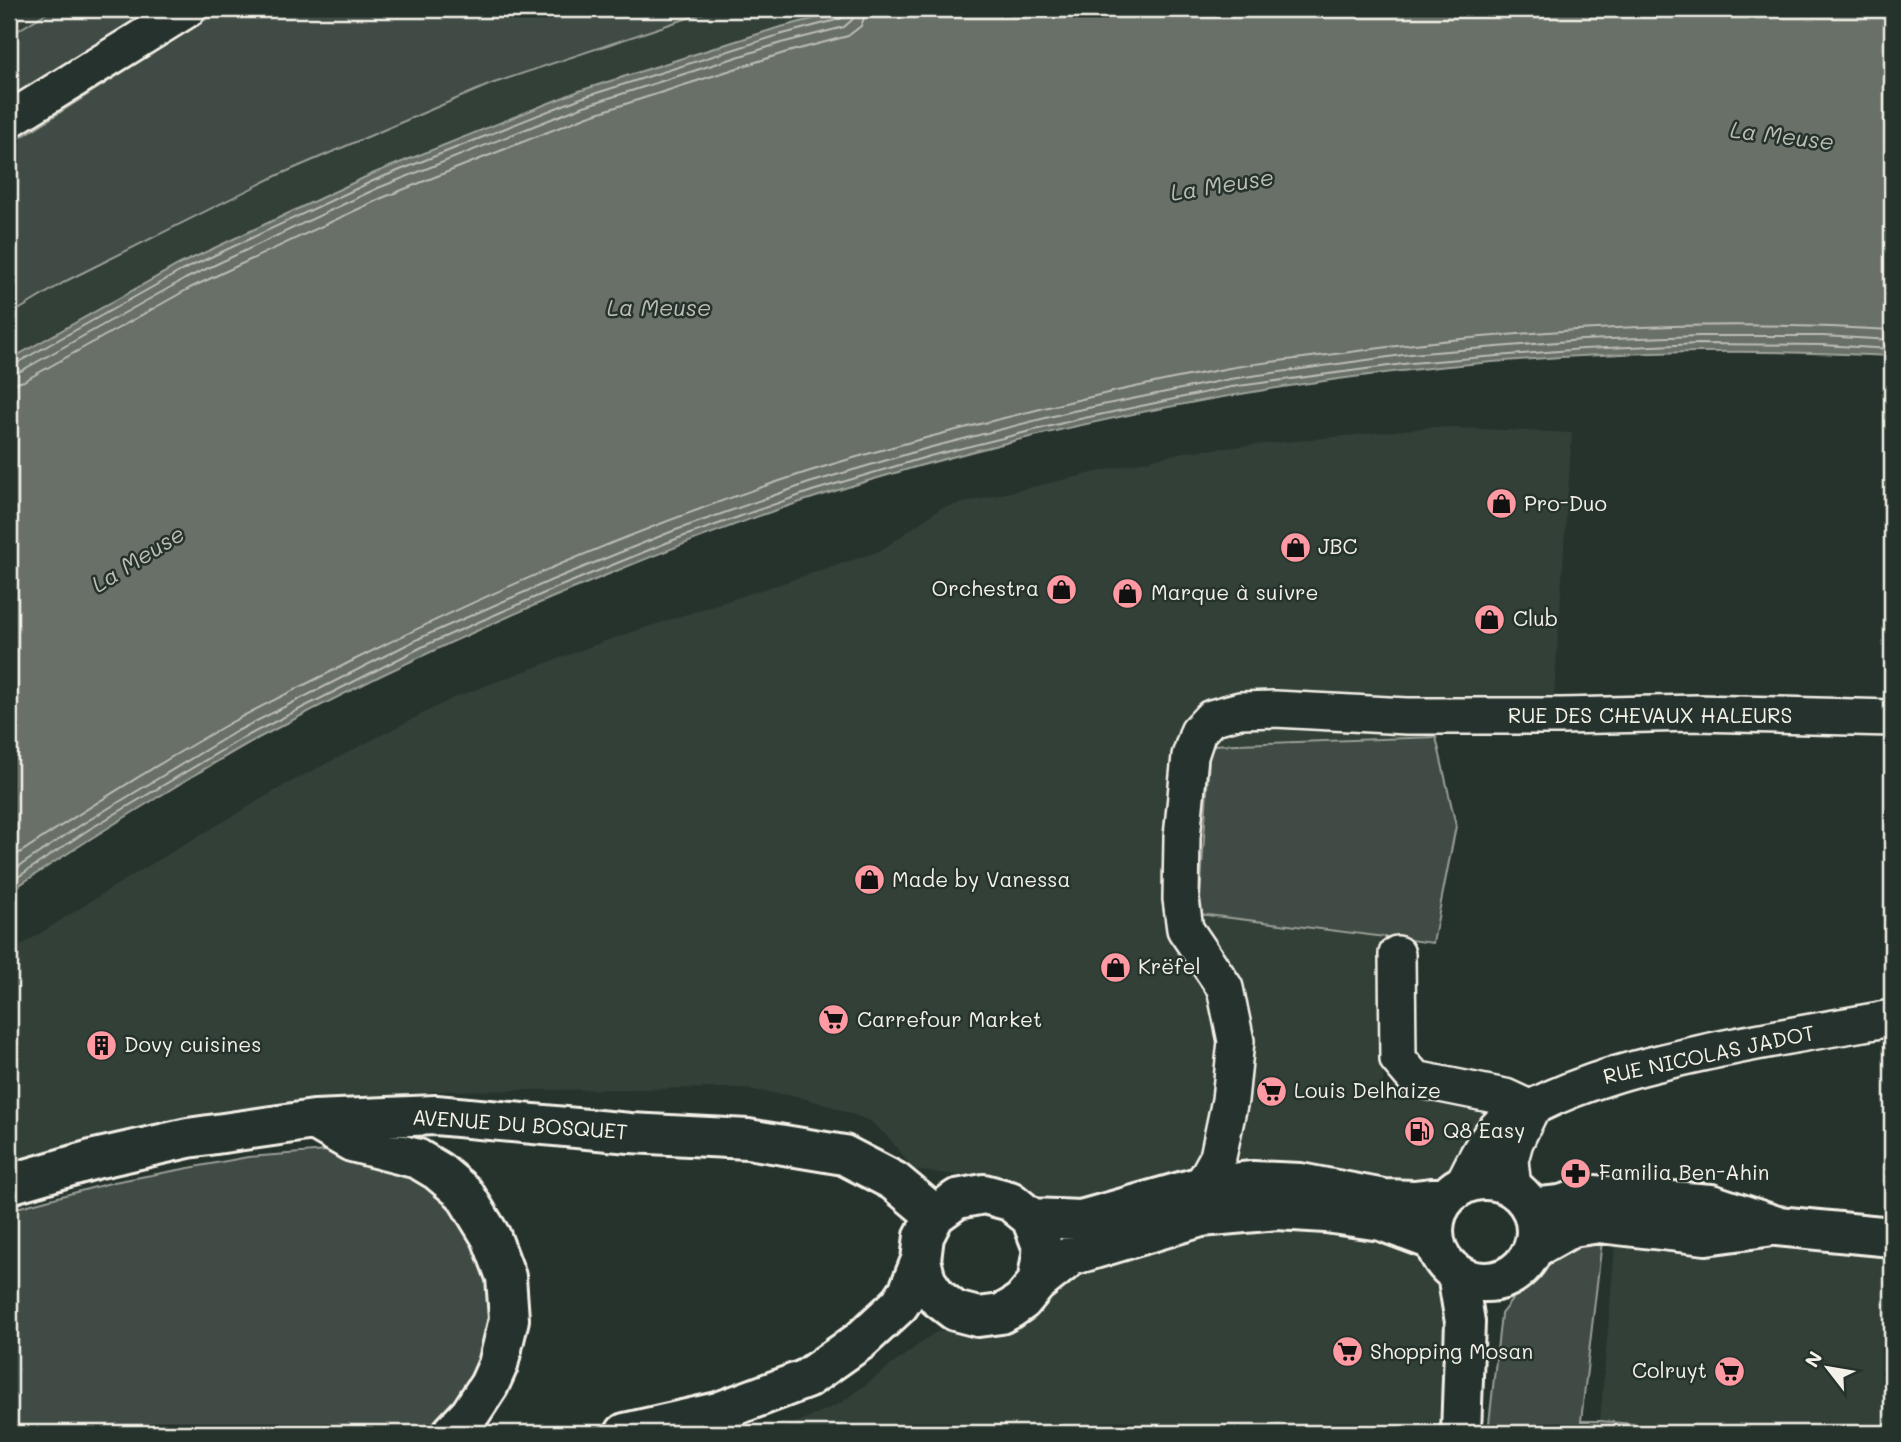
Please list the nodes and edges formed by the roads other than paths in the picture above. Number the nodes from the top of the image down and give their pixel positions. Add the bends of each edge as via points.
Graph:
1 (188, 9) edge
2 (9, 120) edge
3 (1892, 718) edge
4 (1397, 954) dead end
5 (1892, 1018) edge
6 (1531, 1108) junction
7 (314, 1120) junction
8 (9, 1184) edge
9 (1202, 1186) junction
10 (1455, 1191) junction
11 (1522, 1198) junction
12 (935, 1215) junction
13 (1031, 1218) junction
14 (1777, 1226) junction
15 (1892, 1237) edge
16 (1435, 1241) junction
17 (1533, 1249) junction
18 (921, 1260) junction
19 (1457, 1274) junction
20 (1502, 1279) junction
21 (1037, 1283) junction
22 (955, 1311) junction
23 (452, 1433) edge
24 (625, 1433) edge
25 (713, 1433) edge
26 (1461, 1433) edge
27 (1479, 1433) edge

1 - 2 street
3 - 9 street, RUE DES CHEVAUX HALEURS via 1697,713 1407,716 1275,709 1240,709 1211,718 1198,732 1190,756 1181,899 1185,929 1225,988 1236,1041 1218,1157
4 - 6 street via 1398,1059 1415,1079 1505,1097
5 - 6 street, RUE NICOLAS JADOT via 1661,1062 1593,1080
6 - 10 street, RUE NICOLAS JADOT via 1513,1114 1492,1132
6 - 11 street via 1510,1160
7 - 8 main road, AVENUE DU BOSQUET via 188,1138
7 - 12 main road, AVENUE DU BOSQUET via 436,1115 748,1139 844,1155 894,1181
7 - 23 main road via 352,1142 418,1159 438,1171 464,1193 491,1237 506,1276 509,1319 489,1385
9 - 10 main road via 1300,1183 1414,1200
9 - 13 main road via 1081,1220
10 - 11 main road via 1487,1180 1501,1182
10 - 16 main road via 1436,1217
11 - 14 main road via 1560,1205 1594,1195 1711,1204
11 - 17 main road via 1536,1221
12 - 13 main road via 957,1199 984,1194 1010,1201
12 - 18 main road via 923,1236
13 - 21 main road via 1043,1249
14 - 15 main road
14 - 17 main road via 1706,1235 1600,1223 1572,1227
16 - 19 main road via 1439,1254
16 - 21 main road via 1381,1220 1326,1213 1277,1210 1201,1217 1072,1256
17 - 20 main road via 1515,1273
18 - 22 main road via 926,1281
18 - 24 main road via 899,1305 860,1342 807,1379 718,1412
19 - 20 main road via 1487,1282
19 - 26 main road via 1465,1322
20 - 27 main road via 1488,1323
21 - 22 main road via 1022,1301 1002,1314 978,1317
22 - 25 main road via 908,1329 810,1399 758,1421

